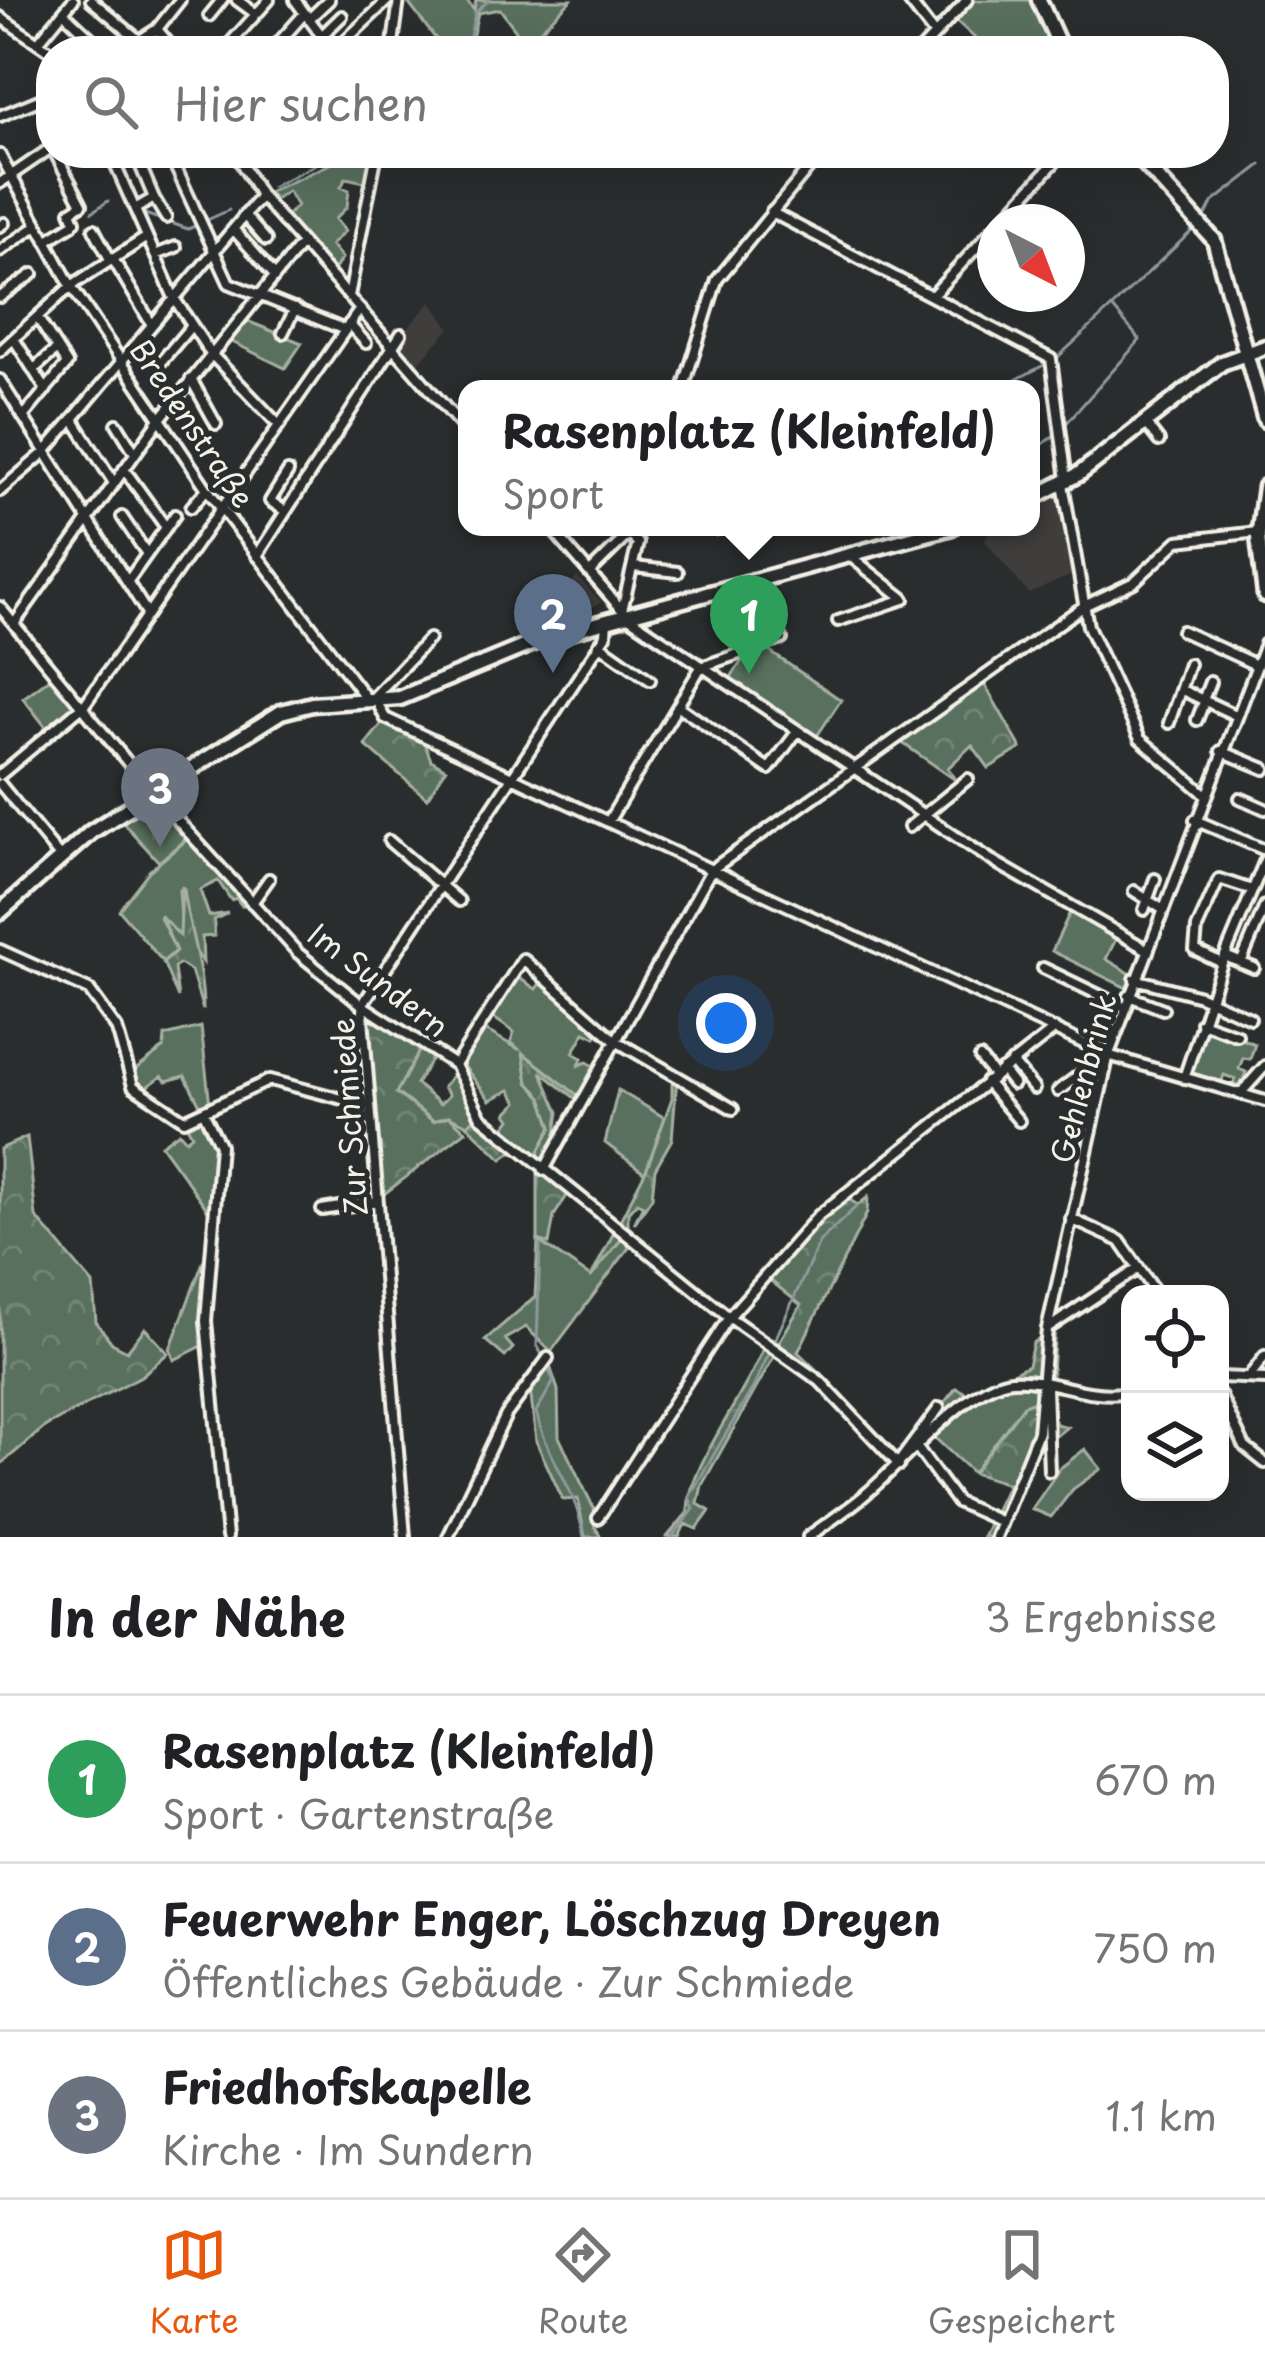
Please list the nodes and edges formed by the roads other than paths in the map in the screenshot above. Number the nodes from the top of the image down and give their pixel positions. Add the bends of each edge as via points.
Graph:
1 (73, 0) edge
2 (92, 0) edge
3 (180, 0) edge
4 (222, 0) edge
5 (237, 0) edge
6 (269, 0) edge
7 (295, 0) edge
8 (328, 0) edge
9 (388, 0) edge
10 (399, 0) edge
11 (908, 0) edge
12 (968, 0) edge
13 (1039, 0) edge
14 (63, 12) junction
15 (256, 14) junction
16 (209, 16) dead end
17 (307, 16) junction
18 (342, 16) dead end
19 (0, 17) edge
20 (158, 29) junction
21 (935, 35) joint
22 (43, 36) edge
23 (89, 36) edge
24 (134, 36) edge
25 (148, 36) edge
26 (164, 36) edge
27 (236, 36) edge
28 (285, 36) edge
29 (321, 36) joint
30 (350, 36) edge
31 (394, 36) edge
32 (1056, 36) edge
33 (36, 38) edge
34 (36, 101) edge
35 (0, 116) edge
36 (0, 155) edge
37 (36, 160) edge
38 (63, 168) edge
39 (116, 168) edge
40 (142, 168) edge
41 (176, 168) edge
42 (244, 168) edge
43 (374, 168) edge
44 (808, 168) edge
45 (1049, 168) edge
46 (1149, 168) edge
47 (10, 176) junction
48 (0, 183) edge
49 (261, 196) junction
50 (154, 198) junction
51 (1017, 204) edge
52 (135, 209) junction
53 (771, 212) junction
54 (244, 215) junction
55 (166, 218) dead end
56 (38, 225) junction
57 (94, 229) dead end
58 (232, 229) junction
59 (147, 238) junction
60 (266, 240) dead end
61 (46, 241) junction
62 (302, 243) junction
63 (176, 247) dead end
64 (977, 248) edge
65 (0, 250) edge
66 (214, 250) junction
67 (155, 256) junction
68 (112, 260) junction
69 (33, 274) dead end
70 (275, 276) junction
71 (71, 286) junction
72 (260, 295) junction
73 (349, 296) junction
74 (932, 296) junction
75 (0, 297) edge
76 (174, 298) junction
77 (359, 308) junction
78 (295, 309) junction
79 (37, 317) junction
80 (152, 325) junction
81 (192, 325) junction
82 (347, 327) junction
83 (283, 333) dead end
84 (400, 334) dead end
85 (14, 339) junction
86 (366, 343) dead end
87 (392, 345) junction
88 (1265, 347) edge
89 (58, 349) junction
90 (0, 351) edge
91 (1245, 353) junction
92 (211, 354) junction
93 (122, 361) junction
94 (159, 364) dead end
95 (33, 370) junction
96 (191, 379) junction
97 (0, 380) edge
98 (686, 380) edge
99 (46, 390) junction
100 (23, 418) junction
101 (160, 418) junction
102 (73, 419) junction
103 (1265, 420) edge
104 (458, 422) edge
105 (1145, 423) junction
106 (117, 424) dead end
107 (216, 424) dead end
108 (278, 424) junction
109 (1160, 441) dead end
110 (46, 452) junction
111 (135, 453) junction
112 (124, 470) junction
113 (288, 472) dead end
114 (114, 483) junction
115 (1065, 483) junction
116 (1265, 487) edge
117 (207, 489) junction
118 (0, 491) edge
119 (160, 493) dead end
120 (1040, 495) edge
121 (152, 506) junction
122 (190, 507) dead end
123 (220, 508) junction
124 (285, 511) junction
125 (176, 515) dead end
126 (122, 517) dead end
127 (88, 519) junction
128 (165, 527) junction
129 (1258, 532) junction
130 (558, 536) edge
131 (628, 536) edge
132 (635, 536) edge
133 (920, 536) edge
134 (147, 554) junction
135 (257, 556) junction
136 (850, 556) junction
137 (634, 567) junction
138 (590, 572) junction
139 (678, 572) dead end
140 (128, 581) junction
141 (1265, 595) edge
142 (1084, 606) junction
143 (0, 607) edge
144 (148, 613) junction
145 (625, 613) junction
146 (608, 621) junction
147 (838, 621) dead end
148 (14, 624) junction
149 (1182, 631) dead end
150 (429, 639) dead end
151 (782, 639) dead end
152 (599, 644) junction
153 (1265, 644) edge
154 (1189, 664) dead end
155 (1254, 664) junction
156 (701, 667) junction
157 (650, 680) dead end
158 (1210, 682) dead end
159 (1181, 690) junction
160 (1204, 701) junction
161 (373, 702) junction
162 (678, 706) junction
163 (82, 707) junction
164 (1235, 716) junction
165 (1198, 720) dead end
166 (1168, 723) dead end
167 (797, 732) junction
168 (1221, 751) junction
169 (852, 769) junction
170 (1265, 769) edge
171 (511, 777) junction
172 (968, 779) dead end
173 (0, 780) edge
174 (152, 792) junction
175 (1205, 794) junction
176 (1240, 798) dead end
177 (1265, 809) edge
178 (922, 815) junction
179 (1195, 820) junction
180 (608, 822) junction
181 (908, 826) dead end
182 (389, 842) dead end
183 (1265, 850) edge
184 (61, 859) junction
185 (1265, 860) edge
186 (711, 870) junction
187 (269, 879) dead end
188 (1155, 879) dead end
189 (441, 884) junction
190 (0, 889) edge
191 (1252, 890) junction
192 (1134, 891) dead end
193 (14, 900) junction
194 (459, 901) dead end
195 (252, 903) junction
196 (1146, 905) junction
197 (1265, 906) edge
198 (1162, 909) junction
199 (0, 913) edge
200 (1146, 949) junction
201 (0, 950) edge
202 (1223, 959) junction
203 (1241, 963) junction
204 (1043, 968) dead end
205 (1254, 968) dead end
206 (1135, 979) junction
207 (1129, 996) junction
208 (1208, 999) junction
209 (362, 1005) junction
210 (1124, 1007) junction
211 (1163, 1009) dead end
212 (1250, 1018) dead end
213 (1201, 1022) junction
214 (1055, 1029) junction
215 (1237, 1035) dead end
216 (616, 1041) junction
217 (1108, 1054) junction
218 (980, 1058) dead end
219 (1012, 1063) junction
220 (454, 1065) junction
221 (1265, 1066) edge
222 (994, 1076) junction
223 (1184, 1078) junction
224 (1013, 1084) dead end
225 (1034, 1089) dead end
226 (1099, 1090) junction
227 (1058, 1091) dead end
228 (1240, 1094) junction
229 (1265, 1101) edge
230 (370, 1106) junction
231 (733, 1108) dead end
232 (204, 1112) junction
233 (1019, 1121) dead end
234 (544, 1170) junction
235 (377, 1201) junction
236 (322, 1210) dead end
237 (1071, 1219) junction
238 (1139, 1268) junction
239 (1151, 1285) edge
240 (729, 1317) junction
241 (1047, 1329) junction
242 (1265, 1356) edge
243 (548, 1358) dead end
244 (1229, 1377) edge
245 (1248, 1378) junction
246 (1265, 1378) edge
247 (1043, 1386) junction
248 (1124, 1393) edge
249 (939, 1408) dead end
250 (1229, 1413) edge
251 (921, 1449) junction
252 (1265, 1463) edge
253 (899, 1465) junction
254 (1049, 1471) dead end
255 (598, 1518) dead end
256 (999, 1521) junction
257 (227, 1537) edge
258 (405, 1537) edge
259 (448, 1537) edge
260 (808, 1537) edge
261 (996, 1537) edge

1 - 14 street
2 - 24 street
3 - 20 street
4 - 16 street
5 - 15 street
6 - 15 street
7 - 17 street
8 - 17 street
9 - 30 street
10 - 31 street
11 - 21 street
12 - 21 street
13 - 32 main road
14 - 22 street
14 - 23 street
15 - 27 street
17 - 28 street
17 - 29 street
18 - 29 street
19 - 33 street
20 - 25 street
20 - 26 street
34 - 35 street
36 - 47 street, Bredenstraße
37 - 47 street
38 - 61 street via 82,204 71,212 74,223
39 - 52 street
40 - 50 street
41 - 66 street
42 - 49 street
43 - 73 street
44 - 53 street
45 - 51 street
46 - 91 main road via 1209,230
47 - 48 street
47 - 56 street, Bredenstraße
49 - 54 street
49 - 62 street
50 - 52 street
50 - 55 street
52 - 59 street
53 - 74 street
53 - 98 street via 717,280
54 - 58 street
54 - 60 street
56 - 61 street, Bredenstraße
56 - 65 street
57 - 68 street
58 - 66 street
58 - 70 street
59 - 67 street
59 - 68 street
61 - 71 street, Bredenstraße
62 - 70 street
62 - 73 street
63 - 67 street
64 - 74 street
66 - 72 street via 229,283
66 - 76 street
67 - 76 street
68 - 71 street
68 - 80 street
69 - 75 street
70 - 72 street
71 - 79 street
71 - 93 street, Bredenstraße
72 - 78 street
72 - 92 street
73 - 77 street
74 - 115 street via 1052,358
76 - 80 street
76 - 81 street
77 - 82 street
77 - 87 street
78 - 82 street
78 - 83 street
79 - 85 street
79 - 89 street
80 - 93 street
81 - 92 street
81 - 94 street
82 - 86 street
82 - 108 street
84 - 87 street
85 - 90 street
85 - 95 street
87 - 104 street
87 - 124 street
88 - 91 main road
89 - 95 street
89 - 99 street via 67,364
91 - 103 main road
91 - 105 main road
92 - 96 street
92 - 108 street
93 - 101 street, Bredenstraße
93 - 102 street
95 - 99 street
96 - 101 street
96 - 107 street
97 - 100 street
99 - 100 street
100 - 110 street
101 - 111 street
101 - 117 street, Bredenstraße
102 - 110 street
102 - 114 street
105 - 109 street
105 - 115 main road
106 - 111 street
108 - 123 street
110 - 118 street
110 - 127 street
111 - 112 street
112 - 114 street
112 - 121 street
113 - 124 street via 270,501
114 - 127 street
115 - 120 main road
115 - 142 street
116 - 129 main road
117 - 122 street
117 - 123 street, Bredenstraße
119 - 121 street
121 - 128 street
123 - 135 street, Bredenstraße
123 - 144 street
124 - 135 street
125 - 128 street
126 - 134 street
127 - 140 street
127 - 148 street
128 - 134 street
129 - 141 main road
129 - 142 street via 1178,541 1134,582
130 - 138 street
131 - 138 street
132 - 137 street
133 - 136 main road
134 - 140 street
135 - 161 street, Bredenstraße
136 - 145 main road
136 - 147 street via 904,599
137 - 139 street
137 - 145 street
138 - 145 street
140 - 144 street
142 - 169 street
142 - 175 street via 1141,740
143 - 148 street, Im Sundern
144 - 163 street
145 - 146 main road
145 - 156 street
146 - 152 street, Zur Schmiede
146 - 161 main road
148 - 163 street, Im Sundern
149 - 155 street
150 - 161 street
151 - 156 street
152 - 157 street
152 - 171 street, Zur Schmiede
153 - 155 street, Gehlenbrink
154 - 159 street
155 - 164 street, Gehlenbrink
156 - 162 street
156 - 167 street
158 - 160 street
159 - 160 street
159 - 166 street
160 - 164 street
160 - 165 street
161 - 171 street, Bredenstraße via 386,718
161 - 174 main road via 281,712
162 - 167 street via 769,769
162 - 180 street
163 - 173 street
163 - 174 street, Im Sundern
164 - 168 street, Gehlenbrink
167 - 169 street
168 - 170 street
168 - 175 street, Gehlenbrink
169 - 178 street
169 - 186 street
171 - 180 street, Bredenstraße
171 - 189 street, Zur Schmiede
172 - 178 street
173 - 184 street
174 - 184 main road
174 - 195 street, Im Sundern
175 - 179 street, Gehlenbrink
176 - 177 street
178 - 181 street
178 - 200 street
179 - 183 street
179 - 198 street, Gehlenbrink
180 - 186 street, Bredenstraße
182 - 189 street
184 - 193 main road
185 - 191 street
186 - 214 street, Bredenstraße
186 - 216 street
187 - 195 street
188 - 196 street
189 - 194 street
189 - 209 street, Zur Schmiede
190 - 193 street
191 - 202 street
191 - 202 street via 1222,878 1210,897 1195,950
192 - 196 street
193 - 199 main road
195 - 209 street, Im Sundern
196 - 198 street
197 - 203 street
198 - 200 street, Gehlenbrink
200 - 206 street, Gehlenbrink
201 - 232 street via 83,984 117,1029 136,1089 184,1120
202 - 203 street
202 - 208 street
203 - 205 street
204 - 210 street
206 - 207 street, Gehlenbrink
206 - 208 street
207 - 210 street, Gehlenbrink
207 - 211 street
208 - 212 street
208 - 213 street
209 - 220 street, Im Sundern
209 - 230 street, Zur Schmiede
210 - 217 street, Gehlenbrink
213 - 215 street
213 - 223 street
214 - 217 street, Bredenstraße
214 - 219 street
216 - 220 street via 523,959
216 - 231 street
216 - 234 street
217 - 223 street, Bredenstraße
217 - 226 street, Gehlenbrink
218 - 222 street
219 - 222 street
219 - 225 street
220 - 234 street, Im Sundern via 481,1117
221 - 228 street
222 - 224 street
222 - 233 street
222 - 240 street via 839,1196
223 - 228 street, Bredenstraße
226 - 227 street via 1079,1075
226 - 237 street, Gehlenbrink
228 - 229 street, Bredenstraße
230 - 232 street via 270,1080
230 - 235 street, Zur Schmiede
232 - 257 street via 220,1145 206,1321
234 - 240 street, Im Sundern
235 - 236 street
235 - 258 street, Zur Schmiede
237 - 238 street via 1120,1241
237 - 241 street, Gehlenbrink
238 - 239 street
238 - 241 street
240 - 253 street, Im Sundern via 820,1381
240 - 255 street
241 - 247 street, Gehlenbrink
242 - 245 street
243 - 259 street via 506,1415
244 - 245 street
245 - 246 street
247 - 248 street via 1100,1397
247 - 251 street via 1012,1380 993,1387
247 - 254 street, Gehlenbrink
247 - 256 street, Gehlenbrink via 1035,1444
249 - 253 street
250 - 252 street via 1245,1447
251 - 253 street
251 - 256 street via 957,1502
253 - 260 street
256 - 261 street, Gehlenbrink

